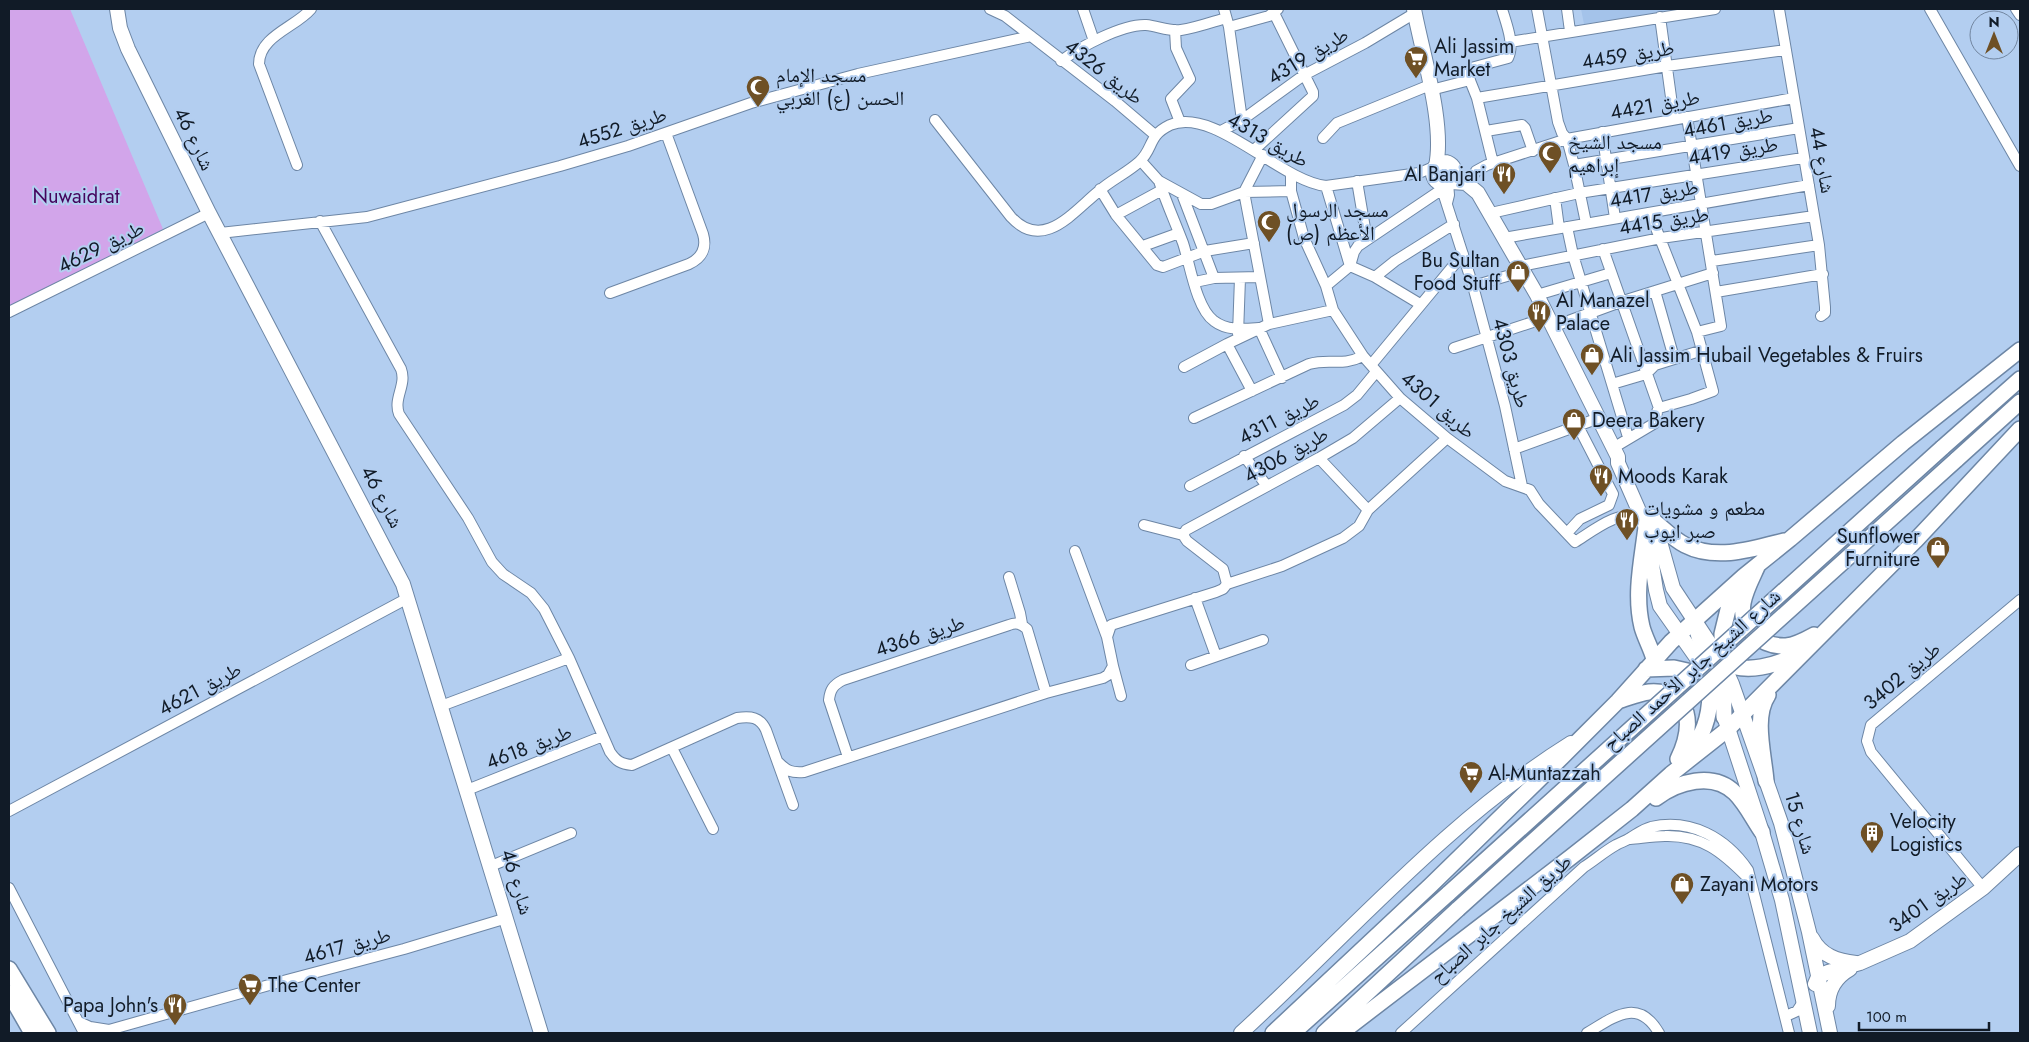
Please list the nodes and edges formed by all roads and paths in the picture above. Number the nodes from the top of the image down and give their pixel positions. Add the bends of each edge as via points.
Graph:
1 (117, 9) edge
2 (311, 9) edge
3 (990, 9) edge
4 (1083, 9) edge
5 (1502, 9) edge
6 (1537, 9) edge
7 (1567, 9) edge
8 (1714, 9) edge
9 (1779, 9) edge
10 (1930, 9) edge
11 (1276, 11) edge
12 (1415, 11) edge
13 (1692, 11) edge
14 (1005, 12) edge
15 (1660, 17) junction
16 (1226, 18) edge
17 (1175, 30) junction
18 (1570, 31) junction
19 (1031, 36) junction
20 (1541, 36) junction
21 (1094, 41) junction
22 (1510, 42) junction
23 (1786, 50) junction
24 (1061, 60) junction
25 (1667, 66) junction
26 (1304, 75) junction
27 (1470, 80) junction
28 (1552, 85) junction
29 (1431, 87) junction
30 (1477, 98) junction
31 (1794, 98) junction
32 (1687, 117) junction
33 (1674, 118) junction
34 (935, 120) dead end
35 (1242, 120) junction
36 (1180, 122) junction
37 (1799, 128) junction
38 (1221, 131) junction
39 (1486, 131) junction
40 (1602, 132) junction
41 (666, 133) junction
42 (1155, 135) junction
43 (1323, 138) dead end
44 (1567, 139) junction
45 (1692, 147) junction
46 (1533, 151) junction
47 (1259, 153) junction
48 (1803, 158) junction
49 (1141, 161) junction
50 (1606, 161) junction
51 (1493, 164) junction
52 (296, 165) dead end
53 (1574, 166) junction
54 (2020, 166) edge
55 (1292, 174) junction
56 (1696, 174) junction
57 (1444, 176) junction
58 (1472, 178) junction
59 (1357, 181) junction
60 (1809, 185) junction
61 (1161, 186) junction
62 (1326, 186) junction
63 (1610, 188) junction
64 (1100, 189) junction
65 (1292, 191) junction
66 (1244, 192) junction
67 (1478, 193) junction
68 (1579, 193) junction
69 (1182, 194) junction
70 (1555, 198) junction
71 (1701, 204) junction
72 (209, 213) junction
73 (1491, 213) junction
74 (1650, 213) junction
75 (1116, 215) junction
76 (1814, 216) junction
77 (1615, 218) junction
78 (320, 221) junction
79 (1586, 223) junction
80 (1454, 224) junction
81 (1563, 228) junction
82 (1705, 232) junction
83 (220, 233) junction
84 (1179, 233) junction
85 (1504, 238) junction
86 (1661, 238) junction
87 (1367, 240) junction
88 (1254, 243) junction
89 (1819, 245) junction
90 (1144, 246) junction
91 (1603, 249) junction
92 (1205, 251) junction
93 (1463, 254) junction
94 (1573, 255) junction
95 (1187, 257) junction
96 (1712, 261) junction
97 (1350, 266) junction
98 (1522, 268) junction
99 (1611, 273) junction
100 (1713, 273) junction
101 (1823, 274) junction
102 (1260, 277) junction
103 (1375, 277) junction
104 (1214, 278) junction
105 (1240, 278) junction
106 (1581, 281) junction
107 (1195, 282) junction
108 (1679, 284) junction
109 (1326, 286) junction
110 (1472, 286) junction
111 (1655, 291) junction
112 (1716, 292) junction
113 (610, 293) dead end
114 (1537, 294) junction
115 (1623, 301) junction
116 (1420, 304) junction
117 (1333, 310) junction
118 (9, 312) edge
119 (1591, 312) junction
120 (1821, 316) dead end
121 (1550, 322) junction
122 (1264, 326) junction
123 (1697, 332) junction
124 (1238, 334) junction
125 (1486, 337) junction
126 (1227, 344) junction
127 (1454, 348) dead end
128 (1703, 350) junction
129 (2020, 350) edge
130 (1363, 356) junction
131 (1674, 358) junction
132 (1184, 367) dead end
133 (1373, 369) junction
134 (1646, 374) junction
135 (1282, 378) junction
136 (2020, 379) edge
137 (1612, 384) junction
138 (1252, 391) junction
139 (1400, 398) junction
140 (2020, 402) edge
141 (1659, 408) junction
142 (1194, 418) dead end
143 (1599, 418) junction
144 (1578, 426) junction
145 (2020, 429) edge
146 (1628, 437) junction
147 (1447, 438) junction
148 (1514, 449) junction
149 (1616, 453) junction
150 (1244, 456) junction
151 (1320, 458) junction
152 (1190, 486) dead end
153 (1267, 486) junction
154 (1522, 486) junction
155 (1368, 510) junction
156 (1648, 521) junction
157 (1144, 525) dead end
158 (1567, 533) junction
159 (1183, 535) junction
160 (1790, 539) junction
161 (1074, 551) dead end
162 (1757, 565) junction
163 (1008, 577) dead end
164 (1227, 584) junction
165 (1734, 585) junction
166 (408, 598) junction
167 (1195, 598) junction
168 (2020, 600) edge
169 (1694, 621) junction
170 (1022, 624) junction
171 (1828, 628) junction
172 (1680, 634) junction
173 (1107, 637) junction
174 (1263, 640) dead end
175 (1703, 648) junction
176 (1804, 652) junction
177 (1216, 656) junction
178 (570, 658) junction
179 (1722, 662) junction
180 (1650, 664) junction
181 (1191, 665) dead end
182 (1113, 666) junction
183 (1786, 671) junction
184 (1721, 680) junction
185 (1046, 692) junction
186 (1121, 696) dead end
187 (1618, 701) junction
188 (441, 706) junction
189 (1743, 714) junction
190 (1726, 723) junction
191 (603, 736) junction
192 (1580, 738) junction
193 (672, 748) junction
194 (848, 757) junction
195 (778, 762) junction
196 (1671, 774) junction
197 (1766, 781) junction
198 (467, 790) junction
199 (792, 805) dead end
200 (9, 811) edge
201 (713, 828) dead end
202 (571, 832) dead end
203 (1762, 832) junction
204 (2020, 854) edge
205 (1570, 857) junction
206 (491, 866) junction
207 (9, 888) edge
208 (1983, 888) junction
209 (507, 918) junction
210 (1809, 932) junction
211 (1795, 955) junction
212 (1860, 964) junction
213 (9, 969) edge
214 (1818, 977) junction
215 (9, 993) edge
216 (1803, 1002) junction
217 (1786, 1016) junction
218 (78, 1022) junction
219 (1809, 1027) edge
220 (1827, 1030) edge
221 (107, 1032) edge
222 (32, 1033) edge
223 (48, 1033) edge
224 (84, 1033) edge
225 (541, 1033) edge
226 (1241, 1033) edge
227 (1273, 1033) edge
228 (1293, 1033) edge
229 (1324, 1033) edge
230 (1341, 1033) edge
231 (1401, 1033) edge
232 (1587, 1033) edge
233 (1659, 1033) edge
234 (1789, 1033) edge
235 (1816, 1033) edge

1 - 72 street, شارع 46 via 128,49
2 - 52 street via 283,30 259,55 259,64
3 - 14 street, طريق 4326
4 - 21 street
5 - 22 street
6 - 20 street
7 - 18 street
8 - 13 street
9 - 23 street, شارع 44
10 - 54 street
11 - 16 street via 1250,22
11 - 26 street
12 - 26 street, طريق 4319 via 1366,43
12 - 29 street
13 - 15 street
14 - 19 street, طريق 4326
15 - 18 street
15 - 25 street
16 - 17 street
16 - 35 street
17 - 21 street via 1137,26
17 - 36 street via 1176,48 1190,79 1171,99
18 - 20 street
19 - 24 street, طريق 4326
19 - 41 street, طريق 4552 via 858,74 751,103
20 - 22 street
20 - 28 street
21 - 24 street
22 - 27 street via 1508,58 1469,69
23 - 25 street, طريق 4459
23 - 31 street, شارع 44
24 - 42 street, طريق 4326
25 - 28 street, طريق 4459
25 - 33 street
26 - 35 street, طريق 4319
26 - 47 street via 1313,96
27 - 29 street
27 - 30 street
28 - 30 street, طريق 4459
28 - 44 street via 1558,122
29 - 43 street via 1337,123
29 - 57 street
30 - 39 street
31 - 32 street, طريق 4421
31 - 37 street, شارع 44
32 - 33 street, طريق 4421
32 - 45 street
33 - 40 street, طريق 4421
34 - 64 street via 1019,226 1030,231 1043,231 1065,220
35 - 38 street, طريق 4319
36 - 38 street, طريق 4313
36 - 42 street
37 - 45 street, طريق 4461
37 - 48 street, شارع 44
38 - 47 street, طريق 4313
39 - 46 street via 1522,125
39 - 51 street
40 - 44 street, طريق 4421
40 - 50 street
41 - 78 street, طريق 4552 via 560,166 367,217
41 - 113 street via 705,240 703,252 700,258 689,264
42 - 49 street
44 - 46 street, طريق 4421
44 - 53 street
45 - 50 street, طريق 4461
45 - 56 street
46 - 51 street, طريق 4421
47 - 55 street, طريق 4313
47 - 66 street
48 - 56 street, طريق 4419
48 - 60 street, شارع 44
49 - 61 street
49 - 64 street
50 - 53 street, طريق 4461
50 - 63 street
51 - 58 street, طريق 4421 via 1476,171
53 - 68 street
55 - 62 street, طريق 4313 via 1306,182
55 - 65 street, طريق 4301
56 - 63 street, طريق 4419
56 - 71 street
57 - 58 street via 1464,172
57 - 59 street, طريق 4313 via 1413,174
57 - 67 street via 1466,183
57 - 80 street, طريق 4303 via 1449,195 1447,203
57 - 87 street
58 - 67 street
59 - 62 street, طريق 4313
59 - 87 street
60 - 71 street, طريق 4417
60 - 76 street, شارع 44
61 - 69 street
61 - 75 street
61 - 84 street
62 - 97 street
63 - 68 street, طريق 4419
63 - 77 street
64 - 75 street
65 - 66 street
65 - 109 street, طريق 4301 via 1304,238
66 - 69 street via 1211,204 1201,204
66 - 88 street
67 - 73 street
68 - 70 street, طريق 4419
68 - 79 street
69 - 92 street
70 - 73 street, طريق 4419
70 - 81 street
71 - 74 street, طريق 4417
71 - 82 street
72 - 83 street, شارع 46
72 - 118 street, طريق 4629
73 - 85 street
74 - 77 street, طريق 4417
74 - 86 street
75 - 90 street
76 - 82 street, طريق 4415
76 - 89 street, شارع 44
77 - 79 street, طريق 4417
78 - 83 street, طريق 4552
78 - 178 street, طريق 4618 via 401,369 403,377 397,401 399,414 468,518 487,556 503,574 531,593 544,609
79 - 81 street, طريق 4417
80 - 93 street, طريق 4303
80 - 103 street
81 - 85 street, طريق 4417
81 - 94 street
82 - 86 street, طريق 4415
82 - 96 street
83 - 166 street, شارع 46 via 380,537
84 - 90 street
84 - 95 street
85 - 98 street
86 - 91 street, طريق 4415
86 - 108 street
87 - 97 street via 1354,252
88 - 92 street
88 - 102 street
89 - 96 street
89 - 101 street, شارع 44
90 - 95 street via 1162,267
91 - 94 street, طريق 4415
91 - 99 street
92 - 95 street
92 - 104 street
93 - 110 street, طريق 4303
93 - 116 street, طريق 4311
94 - 98 street, طريق 4415
94 - 106 street
95 - 107 street
96 - 100 street
97 - 103 street
97 - 109 street
98 - 110 street
98 - 114 street
99 - 106 street
99 - 115 street
100 - 108 street
100 - 112 street
101 - 112 street
101 - 120 street, شارع 44 via 1825,307
102 - 105 street
102 - 122 street
103 - 116 street
104 - 105 street
104 - 107 street
105 - 124 street
106 - 114 street
106 - 119 street
107 - 124 street via 1208,314
108 - 111 street
108 - 123 street
109 - 117 street, طريق 4301
110 - 125 street, طريق 4303
111 - 115 street
111 - 131 street
112 - 123 street via 1721,326
114 - 121 street
115 - 119 street
115 - 134 street
116 - 133 street, طريق 4311
117 - 122 street
117 - 130 street, طريق 4301
119 - 121 street
119 - 137 street
121 - 125 street
121 - 143 street
122 - 124 street
122 - 135 street
123 - 128 street
124 - 126 street
125 - 127 street
125 - 148 street, طريق 4303
126 - 132 street
126 - 138 street
128 - 131 street
128 - 141 street via 1713,391
129 - 160 main road, شارع الشيخ جابر الأحمد الصباح
130 - 133 street, طريق 4301
130 - 135 street via 1345,363 1317,362
131 - 134 street
133 - 139 street, طريق 4301
133 - 150 street, طريق 4311 via 1357,395 1344,405
134 - 137 street
134 - 141 street
135 - 138 street
136 - 228 main road, bridge
137 - 146 street
138 - 142 street
139 - 147 street, طريق 4301
139 - 151 street, طريق 4306 via 1366,428
140 - 229 main road, شارع الشيخ جابر الأحمد الصباح, bridge
141 - 146 street via 1655,423
143 - 144 street
143 - 149 street
144 - 148 street
144 - 158 street via 1613,494 1609,505 1580,519
145 - 171 main road
146 - 149 street
147 - 154 street, طريق 4301 via 1505,481
147 - 155 street
148 - 154 street, طريق 4303
149 - 156 street via 1624,460
150 - 152 street, طريق 4311
150 - 153 street
151 - 153 street, طريق 4306
151 - 155 street
153 - 159 street, طريق 4306 via 1186,530
154 - 158 street, طريق 4301 via 1530,490
155 - 164 street via 1359,526 1343,538 1289,563
156 - 158 street, طريق 4301 via 1630,514 1623,515 1575,542
156 - 160 main road via 1685,546 1708,552 1731,552
156 - 169 street via 1673,588
156 - 172 street, شارع 15 via 1658,600
156 - 180 main road via 1638,590 1640,618
157 - 159 street
159 - 164 street via 1223,569
160 - 162 main road, شارع الشيخ جابر الأحمد الصباح
161 - 173 street
162 - 165 main road, شارع الشيخ جابر الأحمد الصباح
162 - 171 main road via 1743,604 1744,623 1754,636 1785,646 1802,642
163 - 170 street
164 - 167 street via 1223,589
165 - 169 main road, شارع الشيخ جابر الأحمد الصباح
165 - 179 main road via 1722,634
166 - 188 street, شارع 46
166 - 200 street, طريق 4621
167 - 173 street via 1111,625
167 - 177 street
168 - 208 street, طريق 3402 via 1871,725 1867,741 1871,752
169 - 172 main road, شارع الشيخ جابر الأحمد الصباح
169 - 175 main road
169 - 179 street
170 - 185 street via 1027,629
170 - 194 street, طريق 4366 via 1015,623 835,684 829,700
171 - 176 main road
172 - 175 main road
172 - 180 main road, شارع الشيخ جابر الأحمد الصباح
172 - 184 street, شارع 15
173 - 182 street
174 - 177 street
175 - 179 main road
175 - 184 main road
176 - 179 main road via 1777,663 1752,668
176 - 183 main road
177 - 181 street
178 - 188 street
178 - 191 street, طريق 4618
179 - 184 main road
180 - 184 main road via 1683,668
180 - 187 main road, شارع الشيخ جابر الأحمد الصباح
182 - 185 street via 1102,678
182 - 186 street
183 - 189 main road
183 - 197 main road via 1761,709
184 - 189 street, شارع 15
184 - 190 main road
184 - 196 main road via 1710,698 1700,741
185 - 194 street
187 - 192 main road, شارع الشيخ جابر الأحمد الصباح
187 - 196 main road via 1648,692 1663,693 1686,708 1688,733
188 - 198 street, شارع 46
189 - 190 main road
189 - 197 street, شارع 15
190 - 196 main road
190 - 203 street, شارع 15
191 - 193 street, طريق 4618 via 615,760 623,764 632,765
191 - 198 street, طريق 4618
192 - 226 street via 1544,761 1456,828
192 - 227 main road, شارع الشيخ جابر الأحمد الصباح via 1431,885
193 - 195 street, طريق 4618 via 737,718 754,717 762,721
193 - 201 street
194 - 195 street via 792,773
195 - 199 street, طريق 4618
196 - 205 main road
197 - 210 street, شارع 15 via 1781,823
198 - 206 street, شارع 46
202 - 206 street
203 - 205 main road via 1735,792 1712,782 1692,782 1666,790 1616,828
203 - 211 street, شارع 15
204 - 208 street, طريق 3401
205 - 230 main road
206 - 209 street, شارع 46
207 - 218 street
208 - 212 street, طريق 3401 via 1910,941
209 - 221 street, طريق 4617
209 - 225 street, شارع 46
210 - 212 street via 1821,951 1832,958
210 - 214 street, شارع 15
211 - 216 street, شارع 15
211 - 235 street via 1802,968
212 - 214 street, طريق 3401
212 - 220 street via 1836,978 1828,1000
213 - 223 main road
214 - 220 street via 1814,990
215 - 222 main road
216 - 217 street via 1797,1011
216 - 219 street, شارع 15
217 - 219 street via 1799,1016
217 - 231 street, طريق الشيخ جابر الصباح via 1748,870 1734,851 1709,834 1667,826 1650,828 1616,845 1584,867
217 - 234 street, طريق الشيخ جابر الصباح
218 - 221 street, طريق 4617
218 - 224 street
232 - 233 street via 1618,1014 1631,1011 1654,1024

